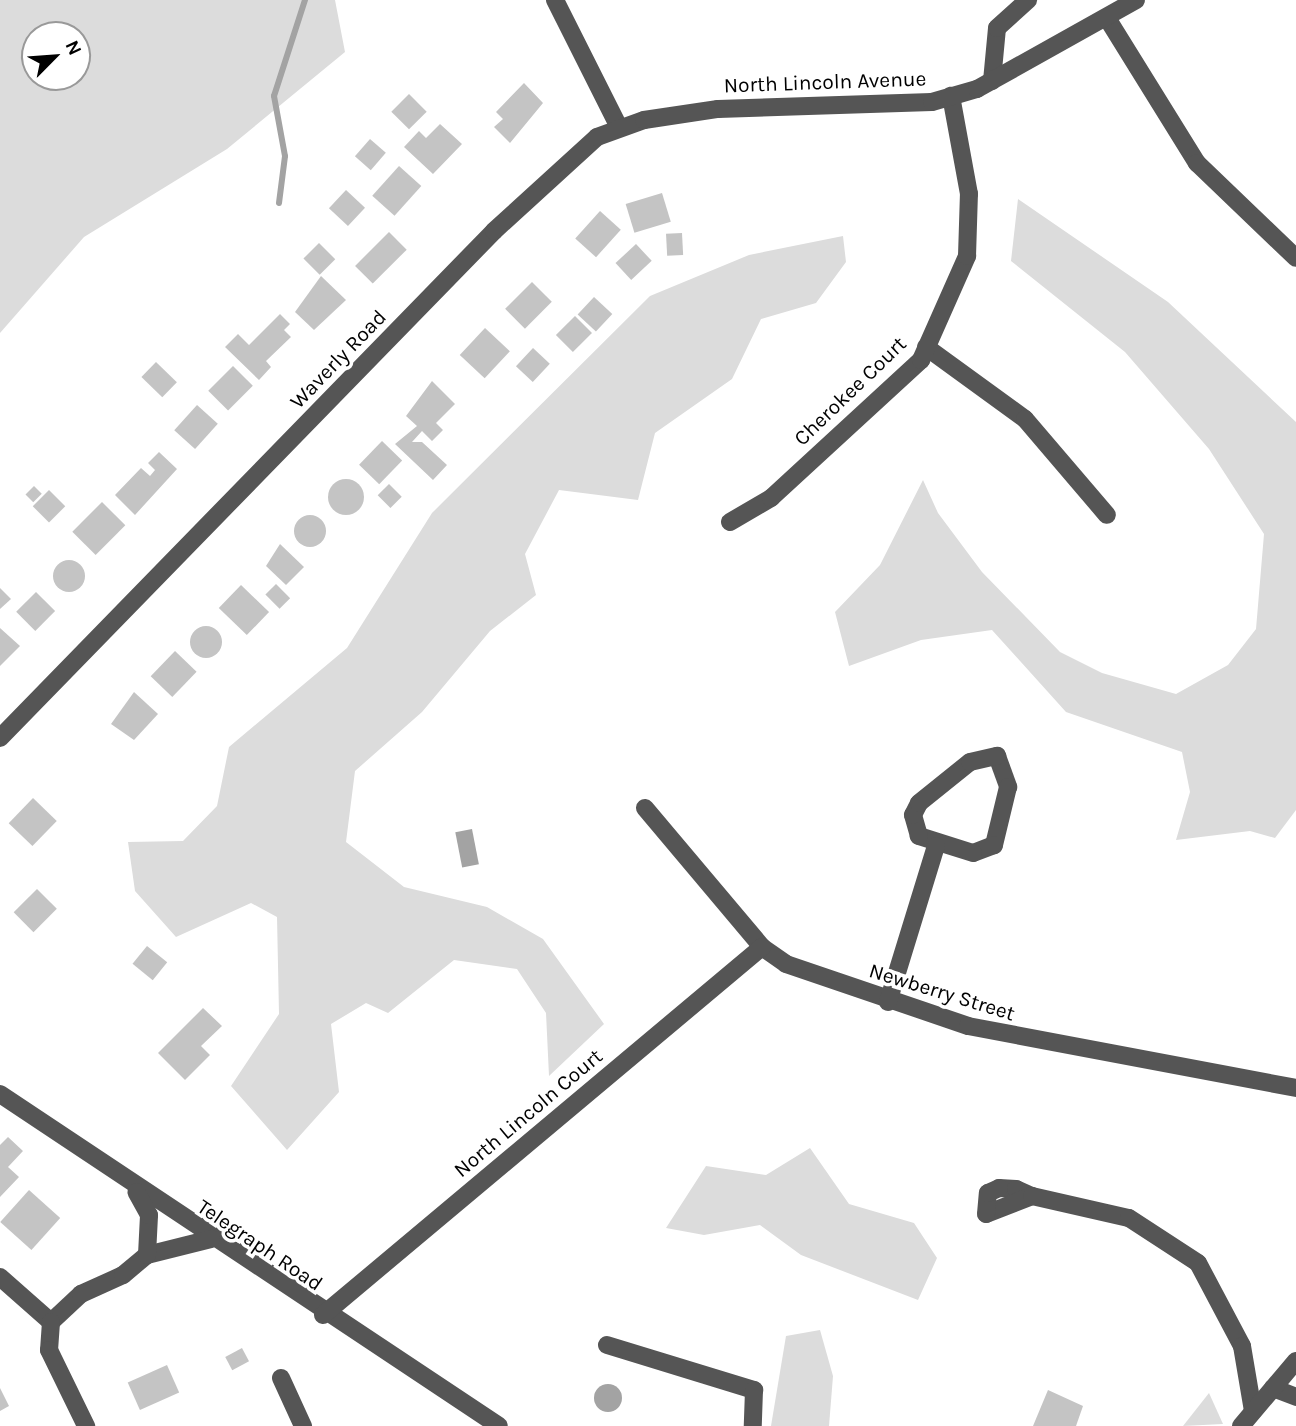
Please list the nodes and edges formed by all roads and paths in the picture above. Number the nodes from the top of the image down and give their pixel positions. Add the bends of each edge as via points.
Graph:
1 (555, 0) edge
2 (1028, 0) edge
3 (1136, 0) edge
4 (1107, 18) junction
5 (992, 81) junction
6 (951, 96) junction
7 (619, 127) junction
8 (1296, 258) edge
9 (926, 347) junction
10 (1108, 516) dead end
11 (730, 522) dead end
12 (0, 738) edge
13 (645, 808) dead end
14 (936, 846) junction
15 (762, 947) junction
16 (888, 1002) junction
17 (1296, 1088) edge
18 (0, 1094) edge
19 (130, 1184) junction
20 (1032, 1196) dead end
21 (211, 1239) junction
22 (147, 1255) junction
23 (0, 1277) edge
24 (323, 1315) junction
25 (51, 1322) junction
26 (607, 1345) dead end
27 (1296, 1361) edge
28 (281, 1378) dead end
29 (1273, 1388) junction
30 (1296, 1397) edge
31 (1253, 1411) junction
32 (86, 1426) edge
33 (303, 1426) edge
34 (499, 1426) edge
35 (753, 1426) edge
36 (1241, 1426) edge

1 - 7 street
2 - 5 street via 997,28
3 - 4 street, North Lincoln Avenue
4 - 5 street, North Lincoln Avenue
4 - 8 street via 1197,163
5 - 6 street, North Lincoln Avenue
6 - 7 street, North Lincoln Avenue via 718,109
6 - 9 street, Cherokee Court via 969,194 967,256
7 - 12 street, Waverly Road via 574,155 494,231
9 - 10 street via 1026,419
9 - 11 street, Cherokee Court via 771,498
13 - 15 street, Newberry Street
14 - 14 street via 984,852 1000,835 1008,775 997,756 970,762 919,803 913,827
14 - 16 street
15 - 16 street, Newberry Street via 786,964
15 - 24 street, North Lincoln Court
16 - 17 street, Newberry Street via 1045,1044
18 - 19 street, Telegraph Road
19 - 21 street, Telegraph Road
19 - 22 street via 149,1215
20 - 31 street via 1129,1218 1198,1263 1242,1346
21 - 22 street
21 - 24 street, Telegraph Road
22 - 25 street via 122,1275 81,1294
23 - 25 street
24 - 34 street, Telegraph Road
25 - 32 street via 49,1350
26 - 35 street via 754,1390
27 - 29 street
28 - 33 street
29 - 30 street
29 - 31 street
31 - 36 street

